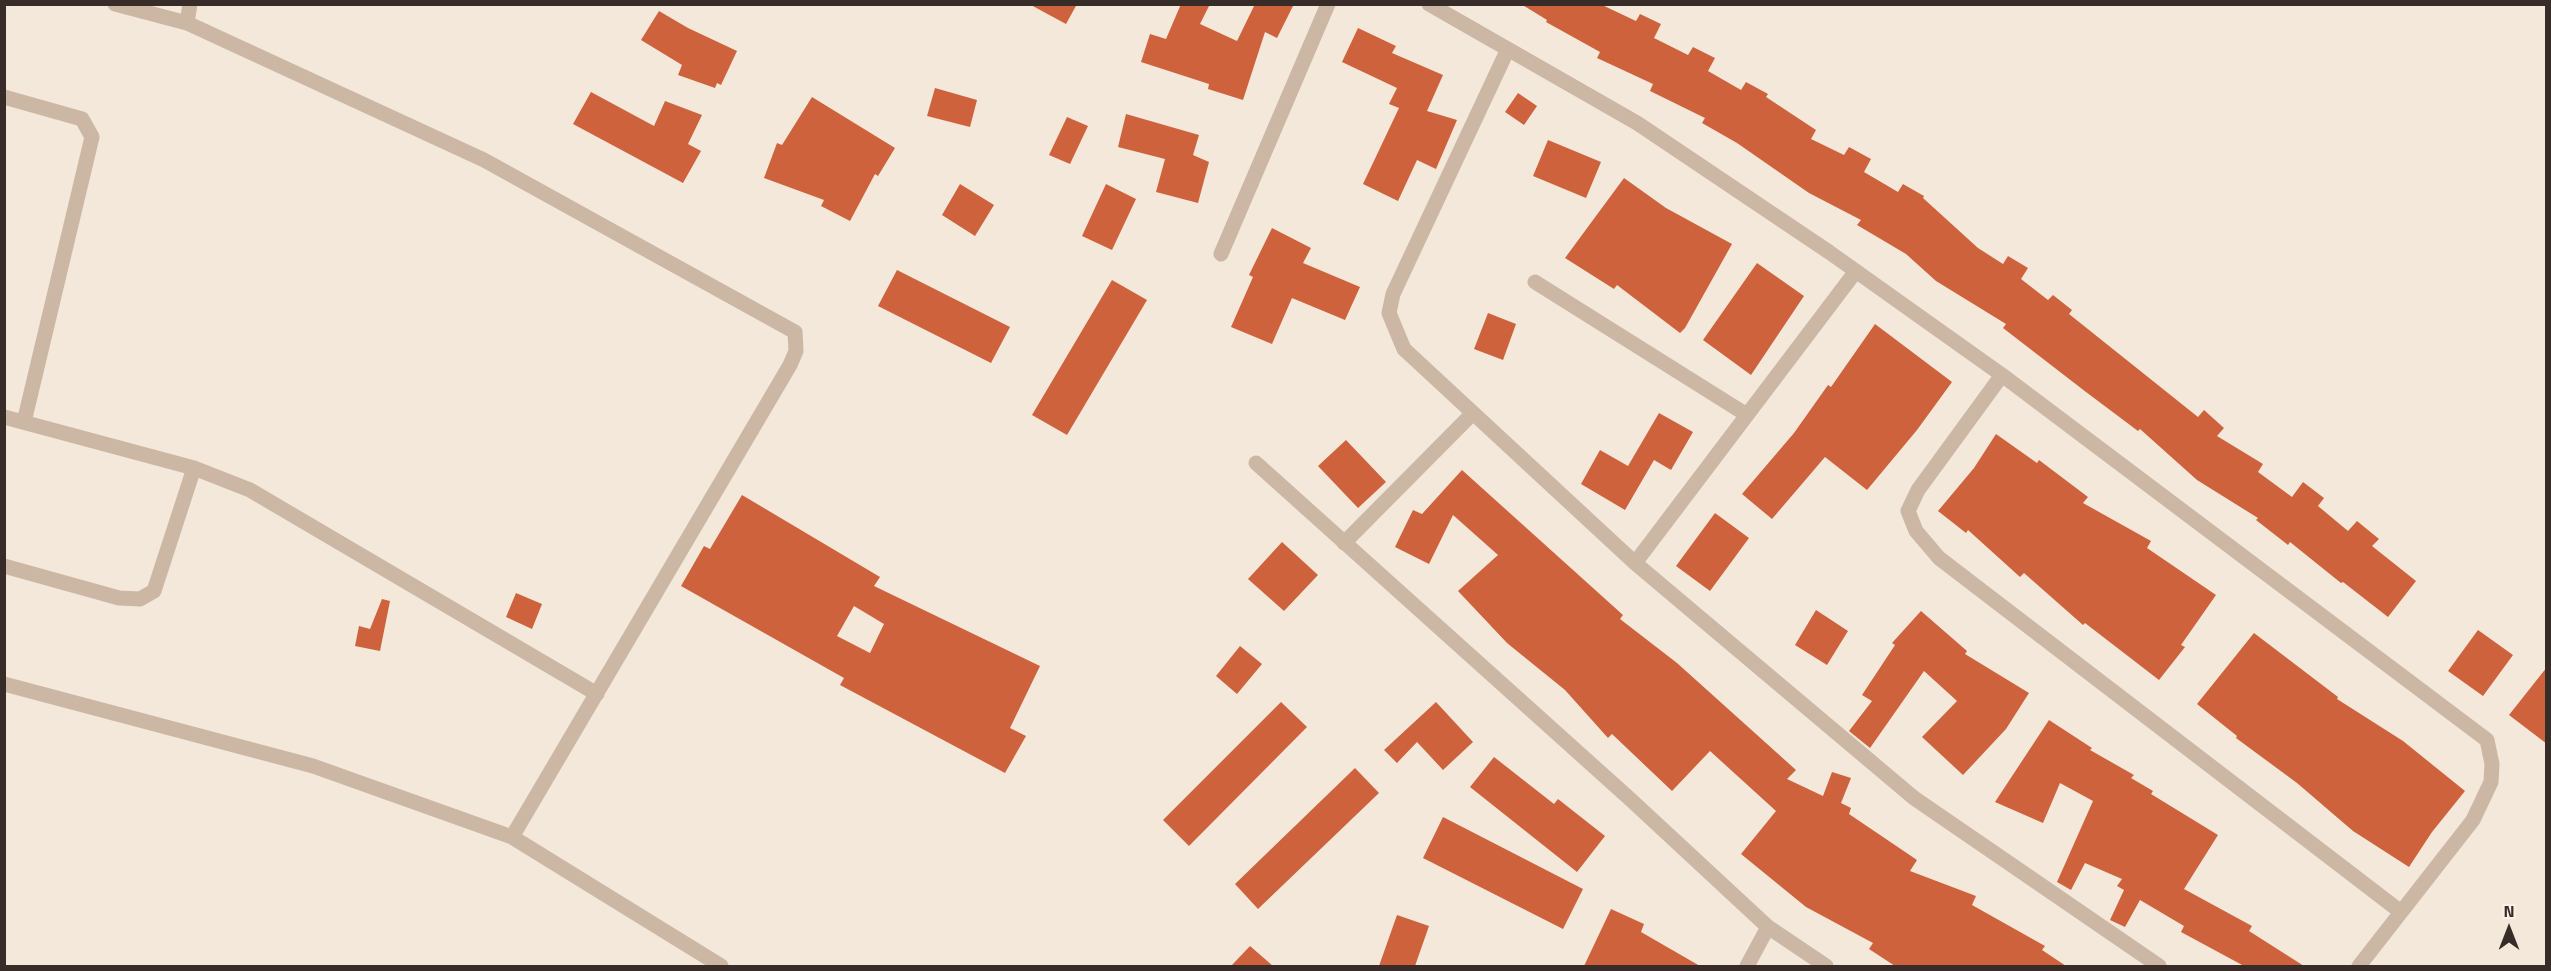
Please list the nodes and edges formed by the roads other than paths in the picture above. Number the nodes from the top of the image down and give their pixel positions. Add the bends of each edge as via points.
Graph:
1 (115, 4) edge
2 (190, 4) edge
3 (1328, 4) edge
4 (1429, 4) edge
5 (187, 23) junction
6 (1508, 49) junction
7 (4, 97) edge
8 (1221, 254) dead end
9 (1856, 271) junction
10 (1535, 282) dead end
11 (2002, 375) junction
12 (1473, 413) junction
13 (1747, 415) junction
14 (4, 417) edge
15 (24, 422) junction
16 (1256, 463) dead end
17 (194, 468) junction
18 (1344, 543) junction
19 (1635, 563) junction
20 (4, 566) edge
21 (4, 684) edge
22 (597, 694) junction
23 (512, 837) junction
24 (2401, 912) junction
25 (1768, 927) junction
26 (721, 966) edge
27 (1747, 966) edge
28 (1826, 966) edge
29 (2159, 966) edge
30 (2359, 966) edge

1 - 5 street
2 - 5 street
3 - 8 street
4 - 6 street
5 - 22 street via 484,160 795,332 796,351 790,365
6 - 9 street via 1637,123
6 - 12 street via 1393,294 1389,314 1404,349
7 - 15 street via 82,119 92,137
9 - 11 street
9 - 13 street
10 - 13 street
11 - 24 street via 1918,490 1908,511 1916,531 1939,558
11 - 24 street via 2487,740 2491,782 2473,820
12 - 18 street
12 - 19 street
13 - 19 street
14 - 15 street
15 - 17 street
16 - 18 street
17 - 20 street via 154,591 140,599 119,598
17 - 22 street via 250,490
18 - 25 street
19 - 29 street via 1914,798
21 - 23 street via 313,766
22 - 23 street
23 - 26 street
24 - 30 street
25 - 27 street
25 - 28 street

